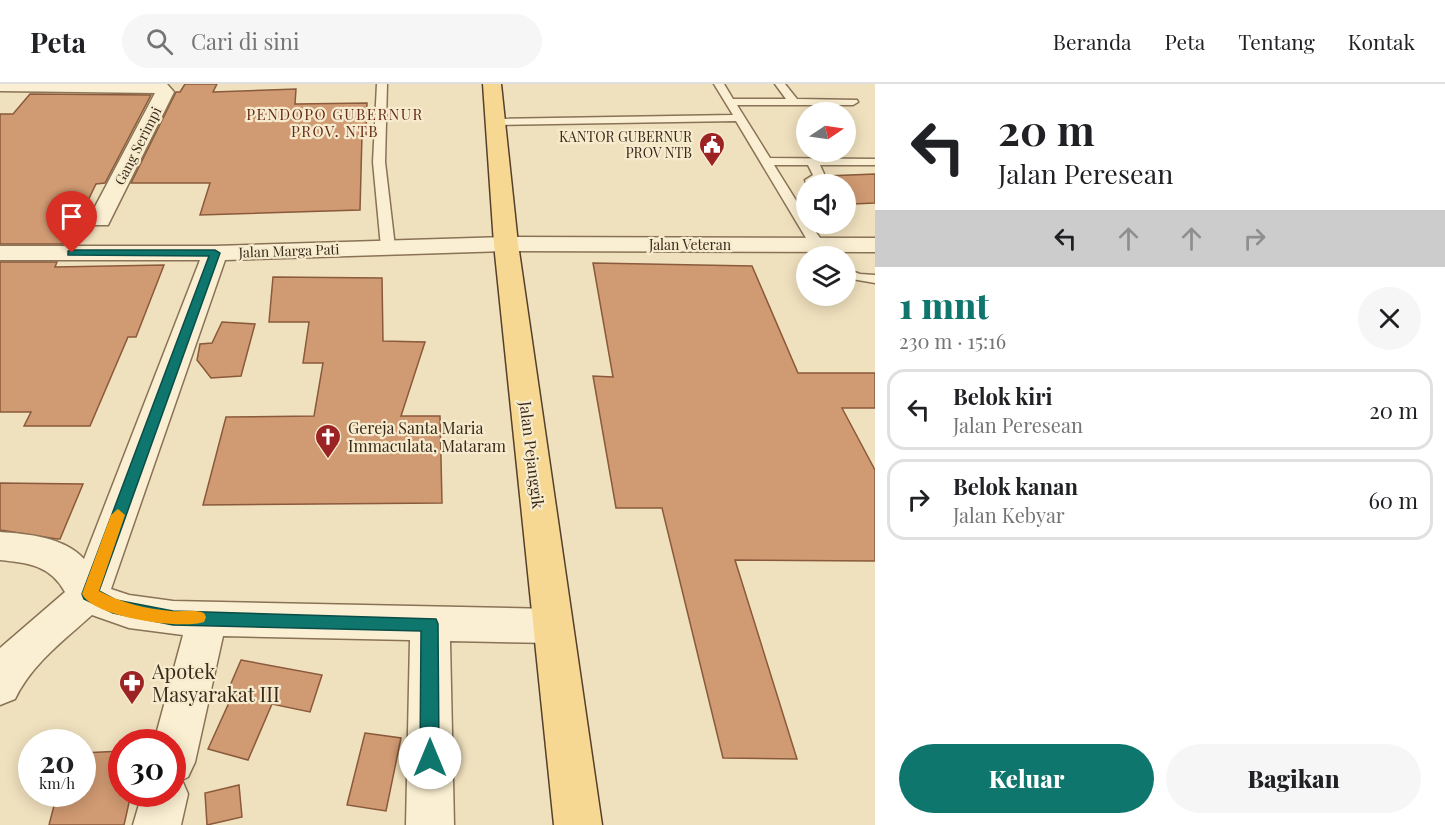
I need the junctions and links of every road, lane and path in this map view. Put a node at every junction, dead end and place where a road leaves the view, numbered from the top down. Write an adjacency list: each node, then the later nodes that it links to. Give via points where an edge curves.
1 (382, 84): 20 (lane, via 379,162)
2 (492, 84): 9 (main road, Jalan Pejanggik)
3 (719, 84): 6 (lane)
4 (780, 84): 7 (lane)
5 (0, 86): 17 (street, Gang Serimpi, via 150,87 165,92)
6 (730, 102): 7 (lane); 8 (lane)
7 (794, 102)
8 (740, 118): 9 (lane); 10 (lane)
9 (496, 122): 18 (main road, Jalan Pejanggik)
10 (766, 161): 11 (lane); 16 (lane)
11 (796, 162)
12 (813, 162): 15 (lane)
13 (856, 162): 14 (lane)
14 (875, 162)
15 (819, 174)
16 (796, 204)
17 (100, 220)
18 (506, 244): 20 (street, Jalan Marga Pati); 22 (street, Jalan Veteran); 31 (main road, Jalan Pejanggik)
19 (875, 245): 21 (street, Jalan Veteran)
20 (388, 247): 24 (street, Jalan Marga Pati)
21 (856, 247)
22 (796, 250)
23 (0, 253): 24 (street, Jalan Marga Pati)
24 (215, 253): 28 (street)
25 (856, 277): 26 (lane)
26 (875, 279)
27 (0, 546): 28 (street, via 56,558 67,565)
28 (90, 594): 29 (street, via 142,614); 32 (street, via 27,648 10,666)
29 (207, 617): 30 (street); 33 (street)
30 (430, 624): 31 (street); 36 (street)
31 (553, 626): 37 (main road, Jalan Pejanggik)
32 (0, 686)
33 (180, 729)
34 (162, 807): 35 (street)
35 (157, 825)
36 (430, 825)
37 (578, 825)

